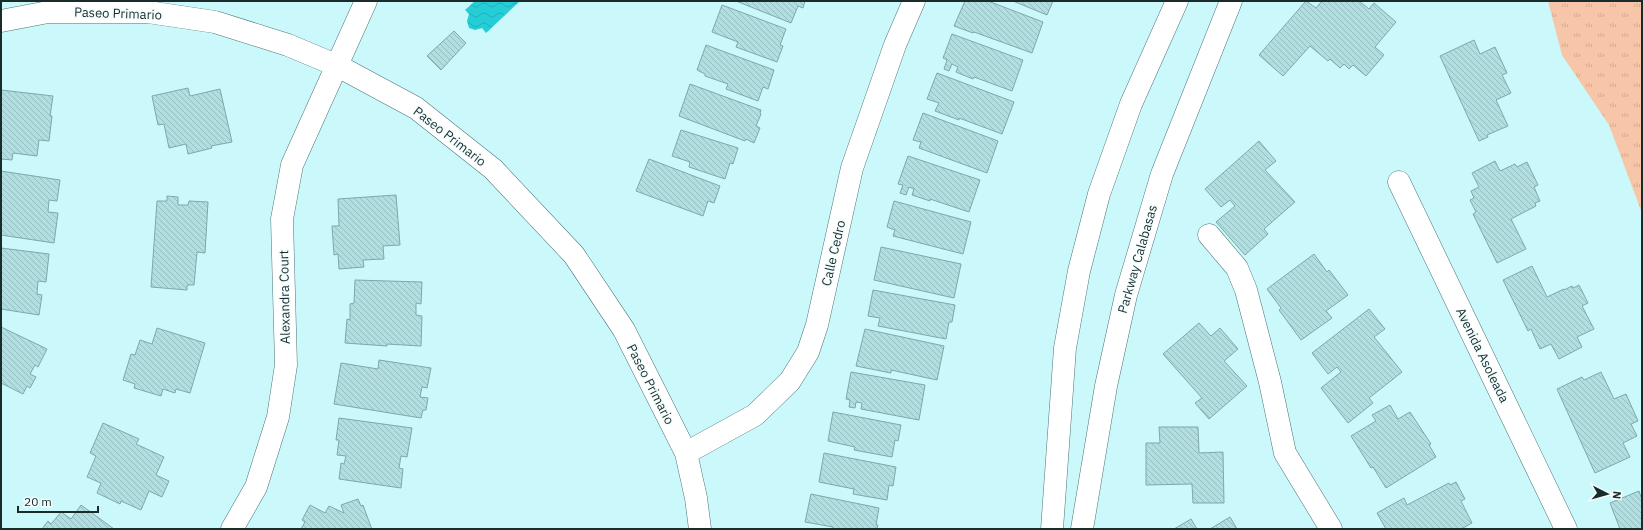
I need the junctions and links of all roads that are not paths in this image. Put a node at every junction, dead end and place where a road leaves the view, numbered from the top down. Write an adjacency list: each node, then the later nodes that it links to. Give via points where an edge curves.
1 (366, 1): 6 (street, Alexandra Court)
2 (914, 1): 9 (street, Calle Cedro, via 895,45 852,168 817,325 808,352 790,381 756,415)
3 (1177, 1): 12 (street, via 1131,104 1099,194 1079,271 1065,348)
4 (1231, 1): 13 (street, Parkway Calabasas, via 1162,174 1126,295 1106,386)
5 (1, 21): 6 (street, Paseo Primario, via 48,12 148,12 215,22 288,45)
6 (338, 66): 9 (street, Paseo Primario, via 416,108 493,169 574,255 624,330); 10 (street, Alexandra Court, via 292,165 282,219 286,365 278,418 256,487)
7 (1399, 182): 15 (street, Avenida Asoleada)
8 (1209, 235): 14 (street, via 1237,268 1246,290 1285,453)
9 (686, 453): 11 (street, Paseo Primario)
10 (232, 529)
11 (700, 529)
12 (1052, 529)
13 (1082, 529)
14 (1331, 529)
15 (1566, 529)

